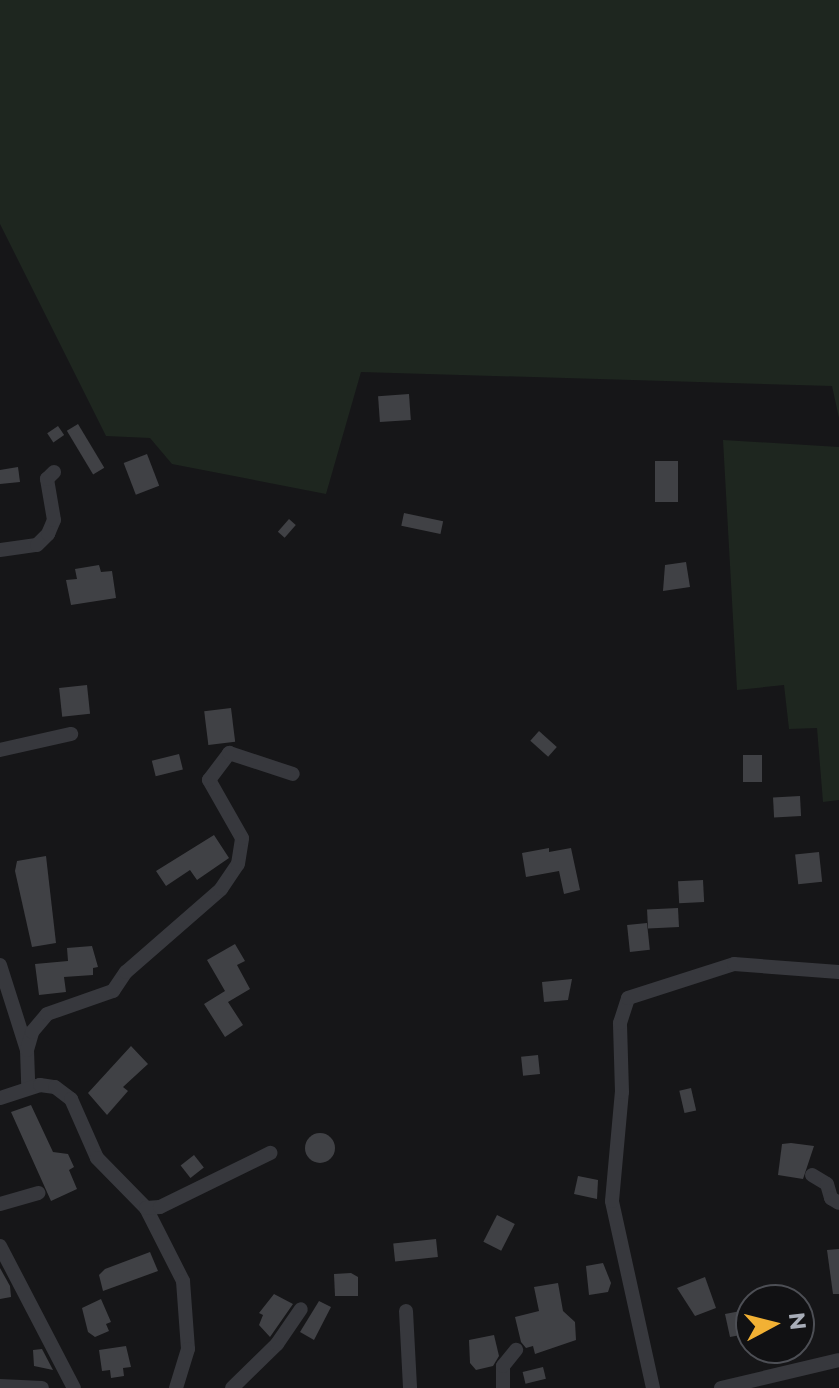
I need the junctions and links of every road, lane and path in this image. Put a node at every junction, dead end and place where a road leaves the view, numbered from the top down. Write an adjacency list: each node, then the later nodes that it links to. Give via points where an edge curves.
1 (54, 472): 2 (street, via 47,479 54,520 48,534 37,545)
2 (0, 550)
3 (71, 734): 4 (street)
4 (0, 750)
5 (293, 774): 8 (street, via 229,753 209,780 242,838 238,864 221,889 126,972 113,991 47,1014 32,1032)
6 (0, 965): 8 (street)
7 (839, 972): 29 (street, via 734,964 628,998 620,1023 622,1092 612,1201)
8 (27, 1050): 9 (street)
9 (28, 1088): 10 (street); 16 (street, via 55,1087 71,1099 97,1158)
10 (0, 1098)
11 (270, 1153): 16 (street, via 160,1207)
12 (812, 1175): 14 (street, via 827,1184 831,1198)
13 (38, 1193): 15 (street)
14 (839, 1203)
15 (0, 1204)
16 (146, 1208): 25 (street, via 183,1281 188,1349)
17 (0, 1246): 24 (street)
18 (301, 1309): 26 (street, via 277,1344)
19 (406, 1311): 27 (street)
20 (516, 1350): 28 (street, via 503,1366)
21 (839, 1360): 30 (street)
22 (0, 1386): 23 (street)
23 (42, 1388)
24 (74, 1388)
25 (176, 1388)
26 (232, 1388)
27 (410, 1388)
28 (503, 1388)
29 (653, 1388)
30 (721, 1388)

